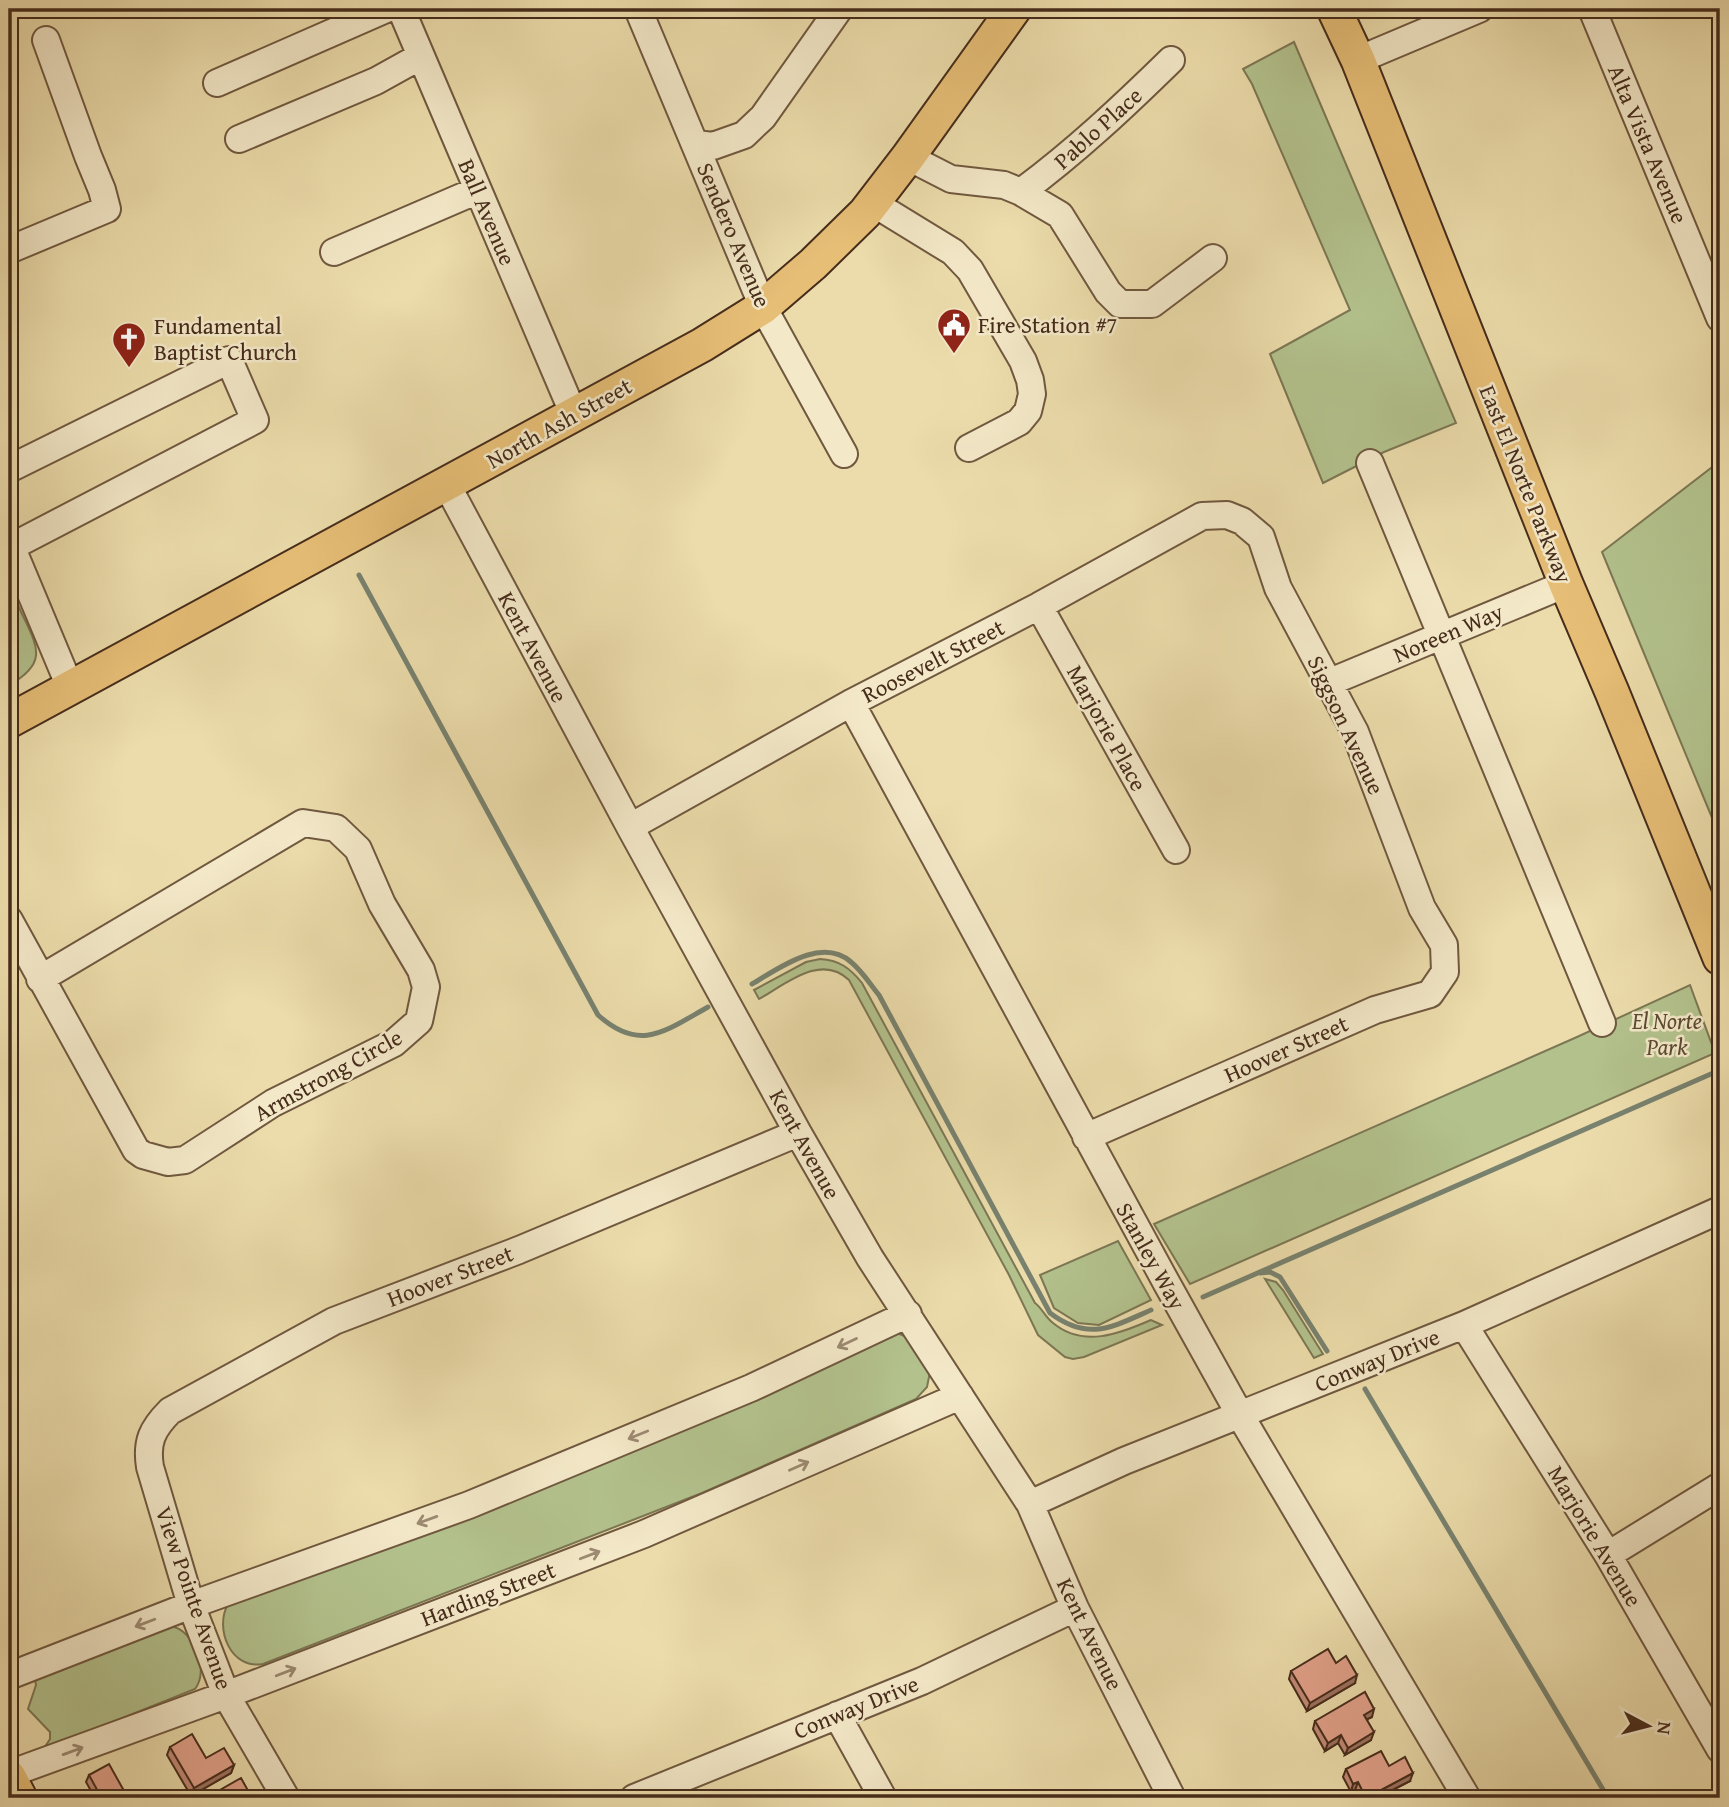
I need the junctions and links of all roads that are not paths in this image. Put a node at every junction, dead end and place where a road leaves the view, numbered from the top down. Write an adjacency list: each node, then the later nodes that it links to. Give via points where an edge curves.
1 (386, 9): 13 (street)
2 (401, 9): 10 (street, Ball Avenue)
3 (638, 9): 15 (street, Sendero Avenue)
4 (839, 9): 15 (street, via 763,117 744,135 713,146)
5 (1014, 9): 16 (main road, North Ash Street)
6 (1334, 9): 12 (main road, East El Norte Parkway)
7 (1479, 9): 12 (street)
8 (1592, 9): 24 (street, Alta Vista Avenue)
9 (47, 40): 20 (street, via 107,209)
10 (421, 56): 14 (street, via 376,81); 17 (street, Ball Avenue)
11 (1171, 60): 18 (street, Pablo Place, via 1109,121)
12 (1358, 60): 33 (main road, East El Norte Parkway)
13 (217, 83)
14 (239, 139)
15 (696, 144): 23 (street, Sendero Avenue)
16 (908, 157): 18 (street, via 951,179); 19 (main road, North Ash Street)
17 (478, 190): 21 (street); 25 (street, Ball Avenue)
18 (1020, 192): 22 (street, via 1060,215 1119,304 1152,304)
19 (873, 203): 23 (main road, North Ash Street); 26 (street, via 953,252 970,270 1030,380 1028,411 1019,422)
20 (9, 250)
21 (334, 251)
22 (1213, 258)
23 (763, 307): 25 (main road, North Ash Street); 27 (street, Sendero Avenue)
24 (1720, 317)
25 (574, 415): 30 (main road, North Ash Street)
26 (969, 448)
27 (844, 454)
28 (1370, 463): 36 (street)
29 (9, 469): 32 (street, via 229,360 255,420)
30 (447, 485): 38 (main road, North Ash Street); 41 (street, Kent Avenue)
31 (1242, 521): 35 (street, Roosevelt Street, via 1227,515 1202,516); 37 (street, Siggson Avenue, via 1261,537 1278,588)
32 (10, 544): 34 (street)
33 (1566, 584): 36 (street, Noreen Way); 45 (main road, East El Norte Parkway)
34 (18, 589): 38 (street)
35 (1039, 606): 39 (street, Roosevelt Street); 42 (street, Marjorie Place)
36 (1441, 636): 37 (street, Noreen Way); 47 (street)
37 (1330, 682): 44 (street, Siggson Avenue, via 1355,732 1422,908)
38 (70, 687): 40 (main road, North Ash Street)
39 (851, 703): 41 (street, Roosevelt Street); 49 (street, Stanley Way)
40 (9, 721)
41 (630, 827): 48 (street, Kent Avenue)
42 (1176, 850)
43 (9, 920): 46 (street, Armstrong Circle)
44 (1439, 937): 49 (street, Hoover Street, via 1444,945 1445,972 1430,995 1375,1010)
45 (1720, 958)
46 (40, 979): 46 (street, Armstrong Circle, via 303,823 337,828 358,849 426,987 419,1021 394,1042 273,1103 186,1160 168,1162 136,1150)
47 (1602, 1023)
48 (799, 1133): 51 (street, Kent Avenue, via 870,1258); 55 (street, Hoover Street, via 519,1250 334,1321 170,1411 155,1425 147,1451)
49 (1086, 1137): 54 (street, Stanley Way)
50 (1720, 1210): 52 (street, Conway Drive)
51 (908, 1314): 53 (street, Kent Avenue); 59 (street, one-way to 59, via 751,1388 469,1505)
52 (1464, 1325): 54 (street, Conway Drive); 58 (street, Marjorie Avenue)
53 (960, 1396): 57 (street, Kent Avenue); 62 (street, Harding Street, one-way to 53, via 644,1534)
54 (1240, 1415): 57 (street, Conway Drive); 71 (street, Stanley Way)
55 (150, 1467): 59 (street, View Pointe Avenue)
56 (1720, 1486): 58 (street)
57 (1030, 1504): 60 (street, Kent Avenue)
58 (1608, 1555): 64 (street, Marjorie Avenue)
59 (191, 1605): 61 (street, one-way to 61); 62 (street, View Pointe Avenue)
60 (1075, 1608): 63 (street, Conway Drive, via 922,1681); 70 (street, Kent Avenue)
61 (9, 1676)
62 (226, 1695): 65 (street, Harding Street, one-way to 62); 67 (street, View Pointe Avenue)
63 (837, 1715): 68 (street, Conway Drive); 69 (street)
64 (1720, 1749)
65 (9, 1775): 66 (main road)
66 (20, 1798)
67 (286, 1798)
68 (634, 1798)
69 (883, 1798)
70 (1172, 1798)
71 (1467, 1798)

